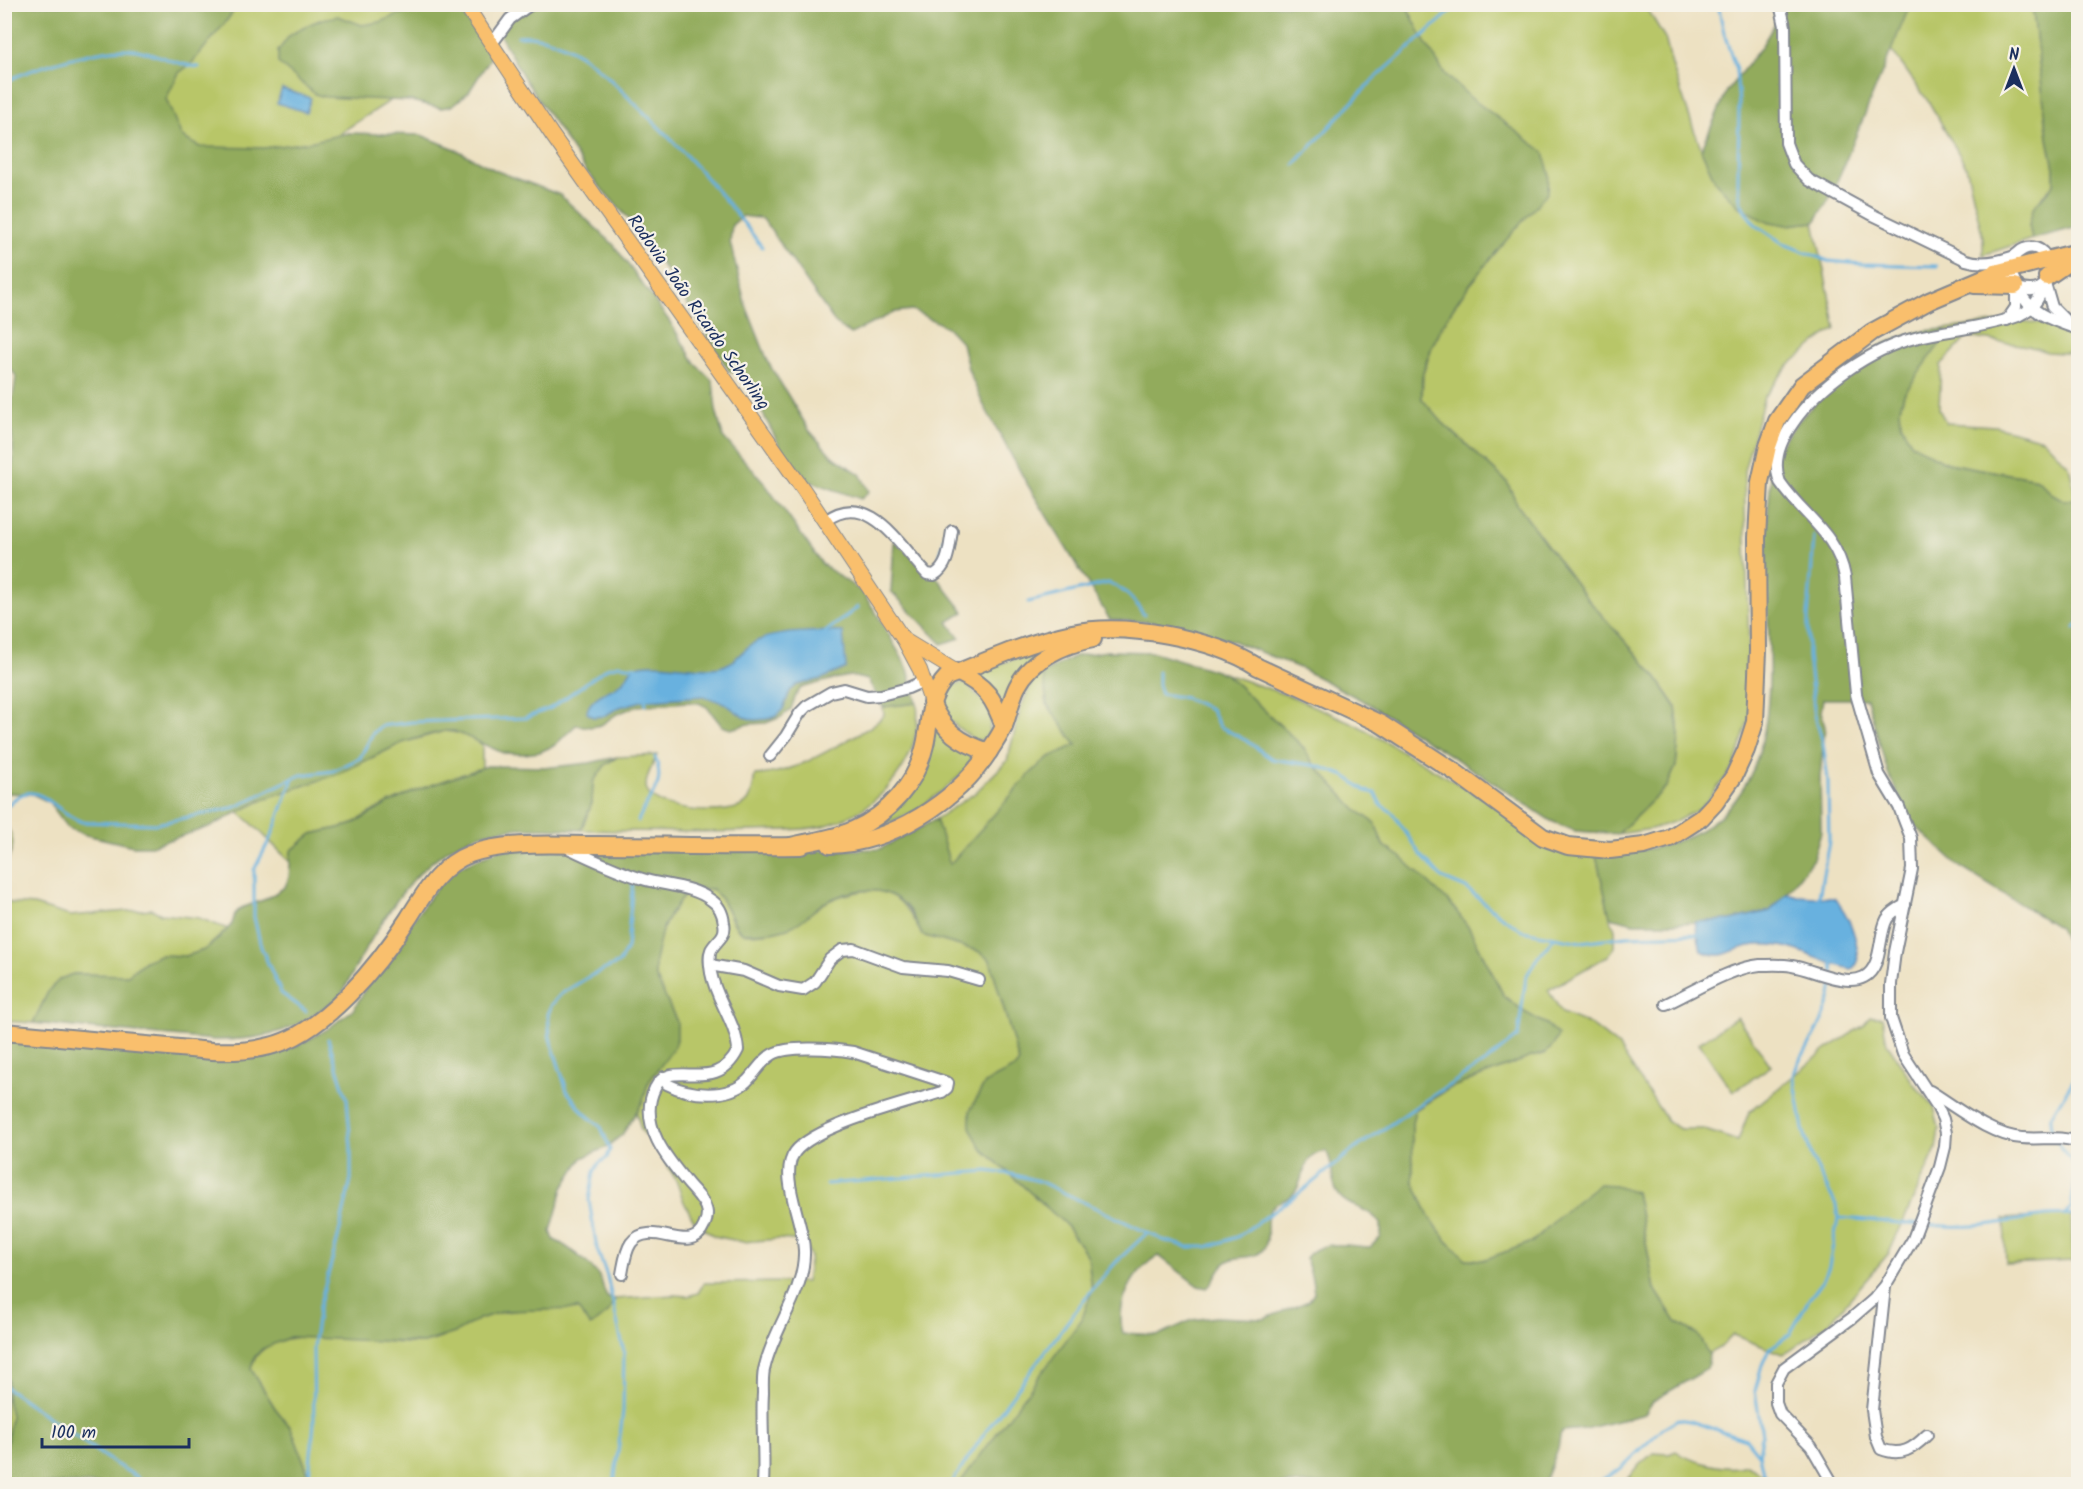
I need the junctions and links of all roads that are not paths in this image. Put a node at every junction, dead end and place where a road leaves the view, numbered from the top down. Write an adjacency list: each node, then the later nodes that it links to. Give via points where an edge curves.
1 (465, 4): 4 (main road, Rodovia João Ricardo Schorling)
2 (531, 4): 4 (street, via 510,19)
3 (1780, 4): 7 (street, via 1785,26 1786,143 1801,172 1873,216 1966,260 1977,264)
4 (491, 45): 14 (main road, Rodovia João Ricardo Schorling)
5 (2079, 253): 6 (highway); 8 (highway)
6 (2044, 254): 7 (highway); 8 (street)
7 (2014, 261): 9 (highway); 10 (street)
8 (2046, 282): 10 (street, via 2031,291); 11 (street); 13 (street, via 2052,307)
9 (1964, 286): 10 (highway); 17 (highway, via 1872,332 1802,385 1777,421 1760,482 1755,722 1734,776 1715,803 1701,818 1670,838 1610,850 1568,846 1543,837 1381,724)
10 (2016, 287): 11 (street); 12 (street, via 2016,307)
11 (2032, 308): 12 (street); 13 (street)
12 (2007, 320): 26 (street, via 1913,338 1878,352 1833,380 1804,407 1778,453 1780,483 1823,530 1842,560 1856,694 1879,774 1899,807 1911,838 1912,869)
13 (2076, 328)
14 (825, 521): 15 (street, via 844,510 867,515 882,523 927,574 934,575 946,562); 16 (main road, Rodovia João Ricardo Schorling)
15 (952, 531)
16 (904, 640): 18 (main road, Rodovia João Ricardo Schorling); 19 (main road, Rodovia João Ricardo Schorling)
17 (1258, 667): 18 (highway, via 1217,647 1184,638 1098,630 1035,642); 21 (highway, via 1162,642 1103,638 1083,641 1057,650 1035,665 1018,685)
18 (957, 672): 20 (highway, via 937,687); 21 (highway, via 987,691)
19 (924, 681): 20 (main road, Rodovia João Ricardo Schorling); 23 (street, via 881,696 844,689 831,692 800,713)
20 (931, 702): 22 (highway, via 936,714 962,742); 25 (highway, via 925,747 915,773 898,798 853,831)
21 (1004, 727): 22 (highway)
22 (989, 752): 25 (highway, via 974,773 947,798 877,838 841,845)
23 (770, 756)
24 (560, 844): 25 (highway); 27 (street, via 602,864 701,893 714,901 722,913 725,930 712,949); 30 (highway, via 500,847 469,854 453,863 424,892 381,956 336,1008 299,1035 272,1046 237,1052 212,1051)
25 (790, 846)
26 (1905, 905): 29 (street, via 1889,916 1876,960 1862,978 1838,978 1790,965 1759,965 1741,969); 32 (street, via 1895,952 1890,1018 1903,1054)
27 (710, 965): 28 (street, via 744,971 790,989 803,990 815,982 836,953 854,949 903,967 948,971); 31 (street, via 721,1002 736,1032 738,1050 727,1066 716,1073)
28 (979, 980)
29 (1666, 1004)
30 (4, 1032)
31 (664, 1077): 34 (street, via 654,1090 649,1118 674,1167 704,1203 706,1220 695,1239 642,1235 632,1242); 37 (street, via 673,1087 722,1093 747,1081 774,1053 836,1049 948,1083 942,1092 824,1132 795,1152 790,1162 788,1175 805,1252 801,1276 772,1341 764,1370)
32 (1925, 1088): 33 (street, via 2004,1135 2060,1137); 35 (street, via 1943,1119 1945,1147 1913,1239)
33 (2079, 1142)
34 (622, 1274)
35 (1885, 1286): 36 (street, via 1872,1410 1876,1437 1881,1449 1892,1453 1916,1445); 38 (street, via 1852,1318 1784,1368 1776,1383 1780,1414 1811,1446)
36 (1927, 1435)
37 (763, 1485)
38 (1833, 1485)

